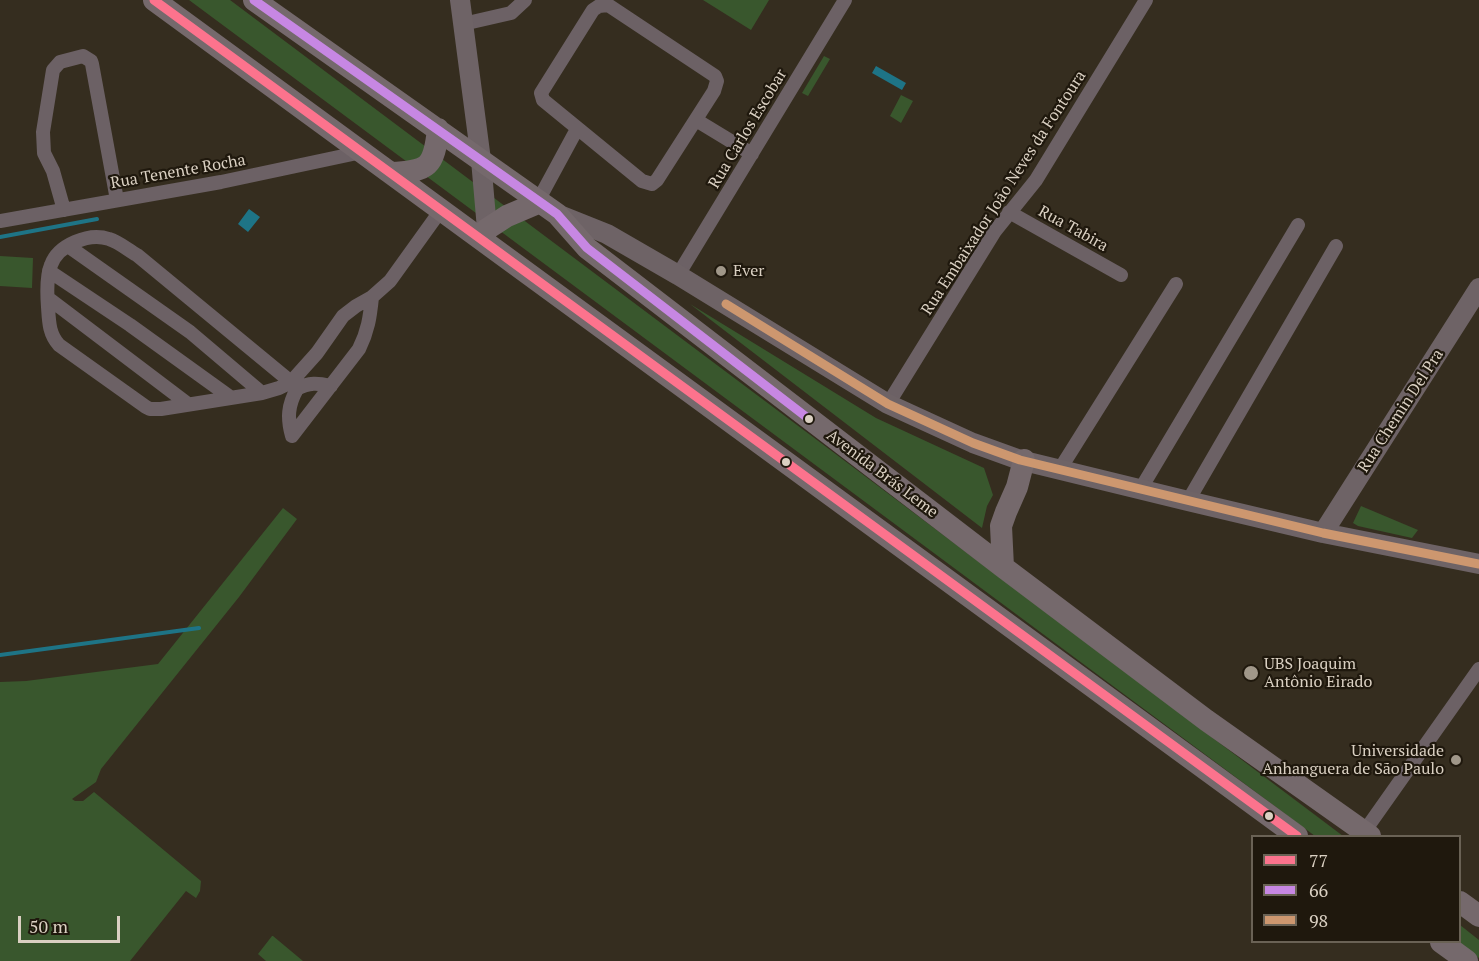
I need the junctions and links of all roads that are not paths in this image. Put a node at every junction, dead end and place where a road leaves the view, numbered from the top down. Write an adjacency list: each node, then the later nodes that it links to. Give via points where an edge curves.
1 (154, 0): 11 (main road)
2 (254, 0): 9 (main road, Avenida Brás Leme)
3 (460, 0): 7 (street)
4 (525, 0): 7 (street, via 511,13)
5 (845, 0): 12 (street, Rua Carlos Escobar)
6 (1146, 0): 19 (street, Rua Embaixador João Neves da Fontoura, via 1036,180)
7 (463, 24): 13 (street)
8 (696, 120): 10 (street, via 652,184 642,181); 10 (street, via 717,86 715,76 603,5 593,10 542,93 545,103); 12 (street)
9 (438, 129): 13 (main road, Avenida Brás Leme); 14 (main road, via 436,151 426,166)
10 (577, 129): 16 (street)
11 (362, 152): 14 (main road); 15 (street, Rua Tenente Rocha)
12 (752, 154): 26 (street, Rua Carlos Escobar)
13 (481, 160): 16 (main road, Avenida Brás Leme); 22 (street)
14 (391, 173): 18 (main road)
15 (117, 200): 17 (street, Rua Tenente Rocha); 17 (street, via 92,64 83,56 60,62 53,70 44,132 44,153)
16 (545, 205): 22 (main road, via 507,216); 26 (street, via 607,234); 44 (main road, Avenida Brás Leme, via 594,254)
17 (64, 210): 20 (street, Rua Tenente Rocha)
18 (441, 210): 22 (main road); 30 (street, via 390,281)
19 (1009, 212): 27 (street, Rua Tabira); 37 (street, Rua Embaixador João Neves da Fontoura)
20 (0, 221)
21 (1298, 225): 40 (street)
22 (485, 234): 46 (main road)
23 (68, 246): 25 (street, via 57,254); 32 (street, via 97,236 137,255); 34 (street, via 189,332)
24 (1336, 246): 41 (street)
25 (49, 271): 31 (street); 35 (street)
26 (678, 275): 37 (street)
27 (1121, 275)
28 (1176, 284): 39 (street)
29 (1479, 288): 42 (street, Rua Chemin Del Pra)
30 (372, 297): 32 (street, via 343,316); 33 (street, via 367,332)
31 (48, 298): 36 (street); 36 (street, via 50,330 59,345 150,409)
32 (294, 386): 33 (street); 33 (street, via 288,413 292,436); 34 (street)
33 (331, 386)
34 (262, 393): 35 (street)
35 (230, 397): 36 (street)
36 (188, 404)
37 (888, 404): 38 (street, via 973,443)
38 (1024, 460): 39 (street); 44 (main road, via 1001,526)
39 (1060, 469): 40 (street)
40 (1140, 489): 41 (street)
41 (1188, 501): 42 (street)
42 (1323, 533): 43 (street)
43 (1479, 564)
44 (1003, 567): 47 (main road, Avenida Brás Leme)
45 (1479, 669): 47 (street)
46 (1301, 835)
47 (1365, 835)
48 (1461, 903): 49 (main road)
49 (1479, 916)
50 (1442, 943): 51 (main road)
51 (1467, 961)

